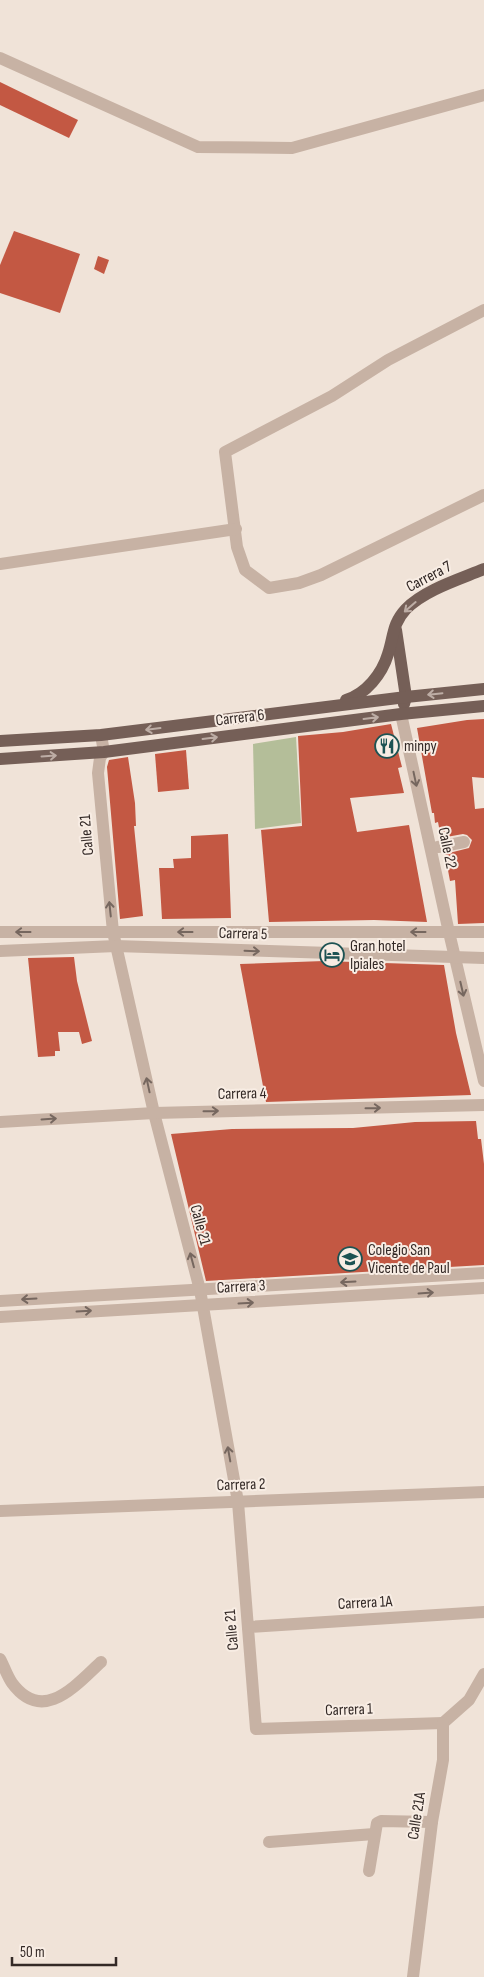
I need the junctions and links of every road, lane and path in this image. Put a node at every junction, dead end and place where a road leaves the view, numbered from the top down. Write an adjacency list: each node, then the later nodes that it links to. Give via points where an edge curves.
1 (0, 58): 2 (street, via 198,148 292,148)
2 (484, 95)
3 (484, 310): 5 (street, via 225,452)
4 (484, 495): 5 (street, via 321,575 269,588 245,570 237,548)
5 (236, 529): 6 (street)
6 (0, 564)
7 (484, 569): 8 (main road, Carrera 7, one-way to 8, via 426,594)
8 (395, 622): 10 (main road, Calle 22); 11 (main road, via 388,655 368,687 357,697)
9 (484, 689): 10 (main road, Carrera 6, one-way to 10)
10 (406, 697): 11 (main road, Carrera 6); 13 (main road, Calle 22)
11 (327, 706): 14 (main road, Carrera 6, one-way to 14)
12 (484, 706): 13 (main road, Carrera 6)
13 (401, 714): 16 (main road, Carrera 6, one-way to 13); 22 (street, Calle 22, one-way to 22)
14 (101, 735): 15 (main road, Carrera 6); 16 (street, Calle 21)
15 (0, 741)
16 (104, 752): 17 (main road, Carrera 6, one-way to 16); 21 (street, Calle 21, one-way to 16, via 98,774 98,764)
17 (0, 759)
18 (464, 842): 19 (street)
19 (438, 847)
20 (0, 932): 21 (street, Carrera 5, one-way to 20)
21 (113, 932): 22 (street, Carrera 5, one-way to 21); 24 (street, Calle 21)
22 (449, 932): 23 (street, Carrera 5); 26 (street, Calle 22)
23 (484, 932)
24 (116, 946): 25 (street, Carrera 5); 26 (street, Carrera 5, one-way to 26); 30 (street, Calle 21, one-way to 24)
25 (0, 951)
26 (455, 958): 27 (street, Carrera 5); 28 (street, Calle 22, one-way to 28)
27 (484, 958)
28 (484, 1081)
29 (484, 1105): 30 (street, Carrera 4, one-way to 29)
30 (154, 1112): 31 (street, Carrera 4, one-way to 30); 36 (street, Calle 21, one-way to 30)
31 (0, 1122)
32 (484, 1273): 33 (street, Carrera 3)
33 (396, 1279): 34 (street, Carrera 3, one-way to 34); 37 (street)
34 (287, 1285): 36 (street, Carrera 3); 39 (street)
35 (484, 1288): 37 (street, Carrera 3, one-way to 35)
36 (200, 1290): 38 (street, Carrera 3); 41 (street, Calle 21)
37 (399, 1294): 39 (street, Carrera 3)
38 (62, 1298): 40 (street, Carrera 3, one-way to 40); 42 (street)
39 (290, 1300): 41 (street, Carrera 3, one-way to 39)
40 (0, 1301)
41 (203, 1305): 42 (street, Carrera 3, one-way to 41); 45 (street, Calle 21, one-way to 41)
42 (65, 1312): 43 (street, Carrera 3)
43 (0, 1317)
44 (484, 1492): 45 (street, Carrera 2)
45 (238, 1502): 46 (street, Carrera 2); 48 (street, Calle 21)
46 (0, 1511)
47 (484, 1612): 48 (street, Carrera 1A)
48 (248, 1627): 53 (street, Calle 21)
49 (0, 1659): 50 (street, via 12,1683 30,1700 50,1701 66,1694)
50 (101, 1662)
51 (484, 1674): 52 (street, via 469,1700)
52 (443, 1723): 53 (street, Carrera 1); 54 (street, Calle 21A, via 443,1760)
53 (256, 1729)
54 (432, 1822): 55 (street, via 381,1821); 58 (street, Calle 21A)
55 (374, 1834): 56 (street); 57 (street)
56 (269, 1842)
57 (369, 1871)
58 (413, 1977)

